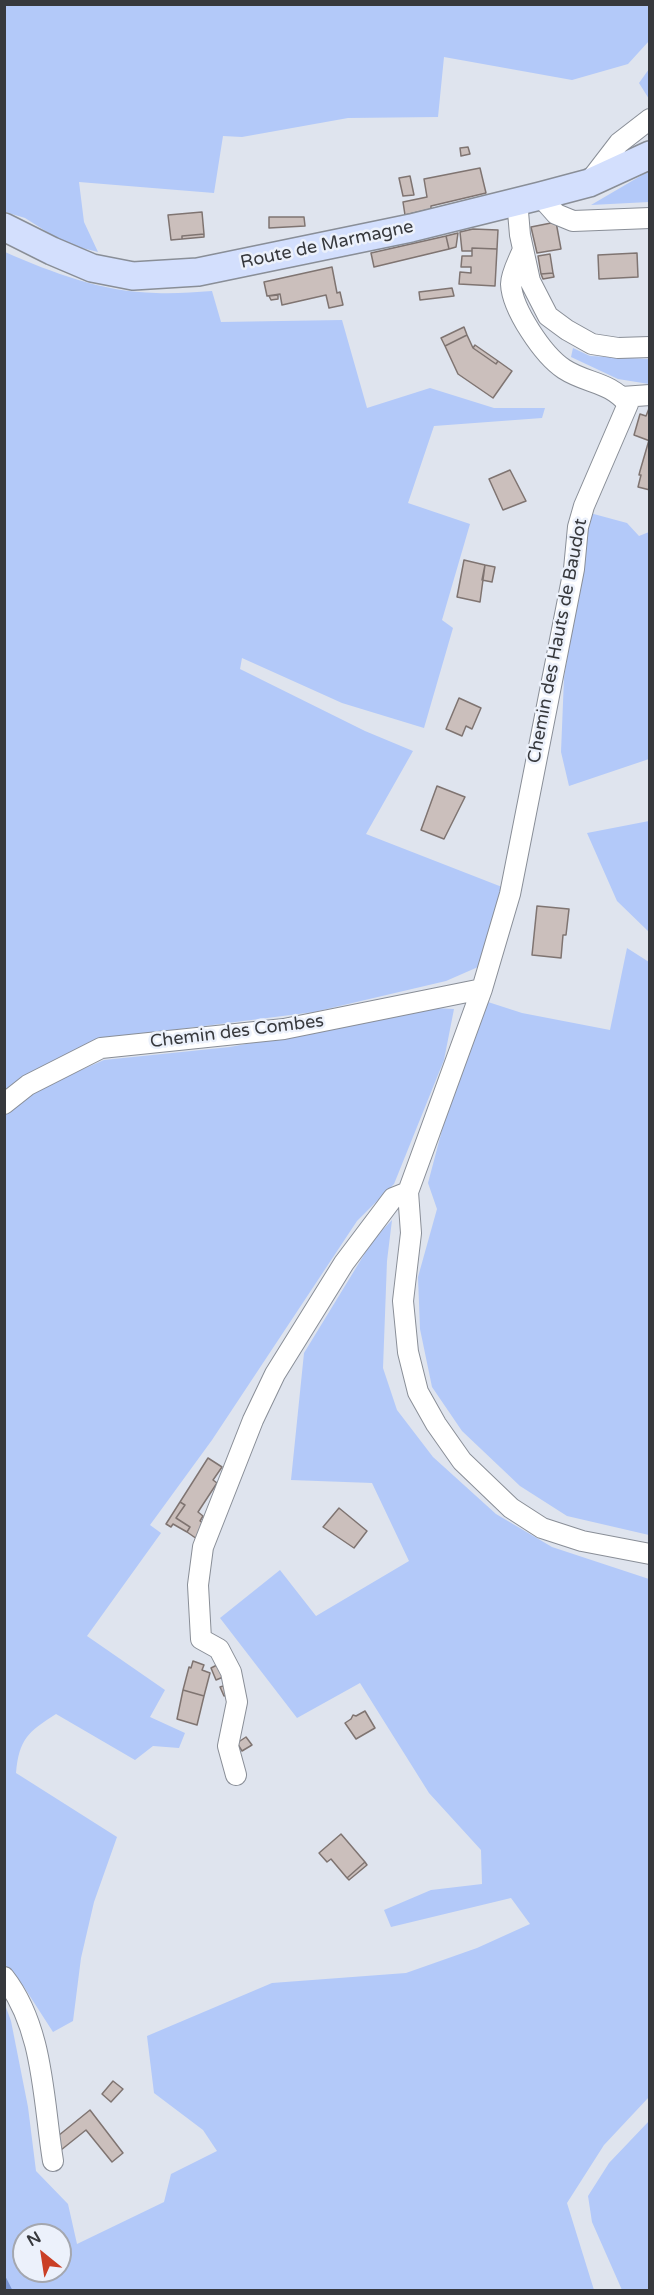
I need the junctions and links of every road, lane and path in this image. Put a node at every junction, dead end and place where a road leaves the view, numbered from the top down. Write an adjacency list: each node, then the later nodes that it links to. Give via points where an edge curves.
1 (650, 119): 3 (street, via 619,143)
2 (650, 154): 3 (street, Route de Marmagne)
3 (589, 183): 4 (street, Route de Marmagne)
4 (529, 198): 5 (street, via 573,221); 6 (street, Route de Marmagne, via 411,228 198,272 133,276 92,268); 7 (street)
5 (650, 218)
6 (4, 227)
7 (523, 249): 8 (street, via 530,280 548,316 592,344); 10 (street, via 511,283 519,313 542,348 564,369)
8 (650, 347)
9 (650, 395): 10 (street)
10 (622, 397): 11 (street, Chemin des Hauts de Baudot, via 628,404 578,527 570,590 510,894)
11 (482, 989): 12 (street, Chemin des Combes, via 284,1029 101,1048 28,1085); 13 (street)
12 (4, 1104)
13 (408, 1192): 14 (street, via 411,1233 403,1301 408,1352 418,1392 436,1424 462,1461 511,1508 542,1528 582,1541); 15 (street, via 393,1198 375,1220 275,1374 203,1547 198,1585 201,1639 219,1649 231,1671 237,1701 228,1746)
14 (650, 1554)
15 (236, 1775)
16 (4, 1977): 17 (street, via 17,1994 32,2031)
17 (53, 2161)

